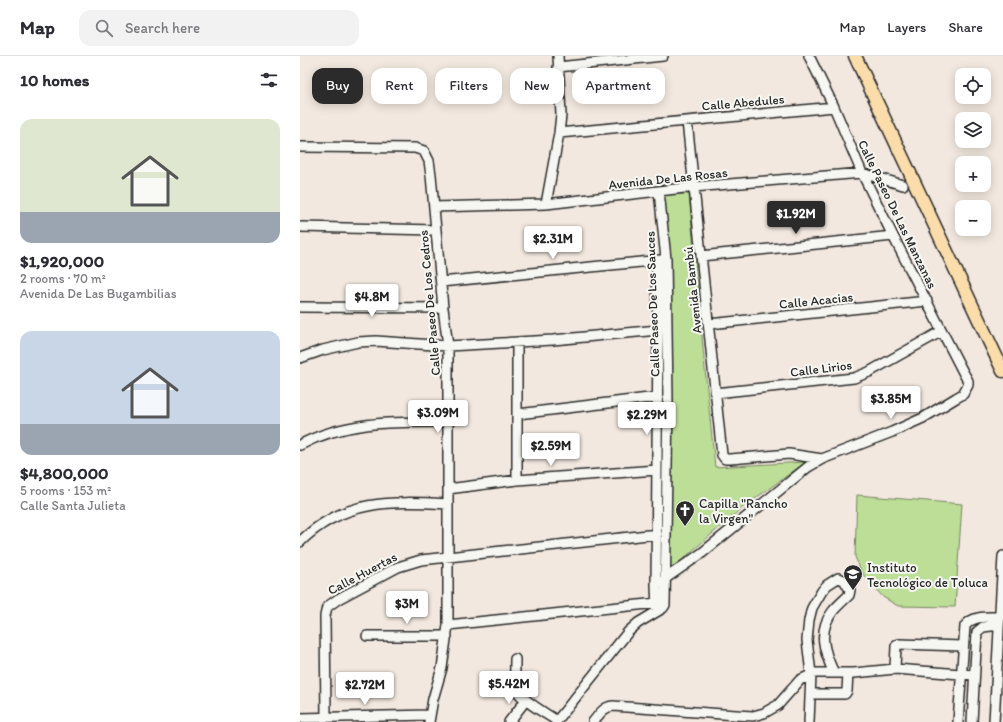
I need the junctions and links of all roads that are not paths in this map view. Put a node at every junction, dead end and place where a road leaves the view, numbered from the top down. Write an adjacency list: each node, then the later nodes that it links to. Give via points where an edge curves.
1 (558, 56): 6 (street)
2 (663, 56): 6 (street)
3 (809, 56): 7 (street, Calle Paseo De Las Manzanas)
4 (855, 56): 12 (main road)
5 (864, 56): 12 (main road)
6 (558, 67): 9 (street, via 561,101)
7 (834, 107): 8 (street, Calle Abedules); 11 (street, Calle Paseo De Las Manzanas)
8 (687, 121): 9 (street, Calle Abedules); 13 (street, Avenida Bambú)
9 (559, 133): 15 (street)
10 (300, 147): 16 (street, Calle Paseo De Los Cedros, via 415,148 424,151 429,161)
11 (862, 173): 12 (street, Avenida De Las Rosas); 13 (street, Avenida De Las Rosas); 19 (street, Calle Paseo De Las Manzanas)
12 (912, 180): 32 (main road); 34 (main road)
13 (693, 187): 14 (street, Avenida De Las Rosas); 20 (street, Avenida Bambú)
14 (659, 191): 15 (street, Avenida De Las Rosas); 22 (street, Calle Paseo De Los Sauces)
15 (546, 204): 16 (street, Avenida De Las Rosas)
16 (434, 207): 18 (street, Calle Paseo De Los Cedros)
17 (300, 227): 18 (street)
18 (436, 230): 23 (street, Calle Paseo De Los Cedros)
19 (893, 236): 20 (street); 24 (street, Calle Paseo De Las Manzanas)
20 (701, 256): 27 (street, Avenida Bambú)
21 (657, 260): 22 (street); 23 (street); 28 (street, Calle Paseo De Los Sauces)
22 (666, 260): 50 (street, Calle Paseo De Los Sauces)
23 (441, 282): 26 (street, Calle Paseo De Los Cedros)
24 (927, 301): 27 (street, Calle Acacias); 29 (street, Calle Paseo De Las Manzanas)
25 (300, 307): 26 (street)
26 (444, 308): 31 (street, Calle Paseo De Los Cedros)
27 (709, 324): 35 (street, Avenida Bambú)
28 (658, 330): 30 (street); 36 (street, Calle Paseo De Los Sauces)
29 (942, 331): 35 (street, Calle Lirios, via 870,372 854,378); 40 (street, Calle Paseo De Las Manzanas, via 968,381 963,394 923,418)
30 (517, 342): 31 (street); 37 (street)
31 (448, 346): 33 (street, via 358,342); 38 (street, Calle Paseo De Los Cedros)
32 (1003, 352)
33 (300, 358)
34 (1003, 371)
35 (715, 393): 40 (street, Avenida Bambú, via 722,457 730,459 789,454)
36 (657, 397): 37 (street); 41 (street, Calle Paseo De Los Sauces)
37 (518, 414): 42 (street)
38 (448, 422): 39 (street, via 356,426 332,432); 43 (street, Calle Paseo De Los Cedros)
39 (300, 445)
40 (822, 459): 50 (street)
41 (657, 470): 42 (street); 45 (street, Calle Paseo De Los Sauces)
42 (518, 480): 43 (street)
43 (448, 489): 44 (street, Calle Paseo De Los Cedros)
44 (448, 504): 46 (street, via 395,502 358,508 319,526); 48 (street, Calle Paseo De Los Cedros)
45 (657, 534): 48 (street); 51 (street, Calle Paseo De Los Sauces)
46 (300, 542)
47 (1003, 556): 49 (street)
48 (448, 557): 54 (street, Calle Paseo De Los Cedros); 69 (street, Calle Huertas, via 421,560 398,567 327,607 324,625)
49 (1003, 571): 53 (street)
50 (667, 578): 51 (street); 52 (street, Calle Paseo De Los Sauces, via 666,598)
51 (656, 585): 52 (street, Calle Paseo De Los Sauces)
52 (660, 607): 54 (street); 72 (street, via 628,632)
53 (999, 621): 57 (street); 58 (street, via 978,618 967,623); 66 (street, via 977,632)
54 (448, 625): 56 (street, Calle Paseo De Los Cedros)
55 (367, 636): 56 (street)
56 (447, 636): 70 (street, Calle Paseo De Los Cedros)
57 (1001, 643): 60 (street)
58 (963, 646): 61 (street, via 899,644 896,646); 65 (street)
59 (515, 659): 68 (street, via 517,690)
60 (1000, 664): 78 (street)
61 (895, 669): 64 (street); 65 (street)
62 (834, 673): 63 (street); 63 (street, via 825,650 825,627 829,617 849,595 850,590 844,580 838,578 822,591 810,614 807,640); 64 (street)
63 (811, 674): 67 (street); 74 (street, via 796,683 773,708 760,715 613,706 606,707)
64 (848, 674): 67 (street, via 845,694)
65 (961, 674): 66 (street); 76 (street)
66 (974, 675): 77 (street)
67 (810, 694): 75 (street)
68 (526, 700): 72 (street); 73 (street)
69 (326, 717): 70 (street); 71 (street)
70 (429, 719)
71 (301, 720)
72 (556, 721)
73 (509, 722)
74 (593, 722)
75 (809, 722)
76 (958, 722)
77 (972, 722)
78 (994, 722)

